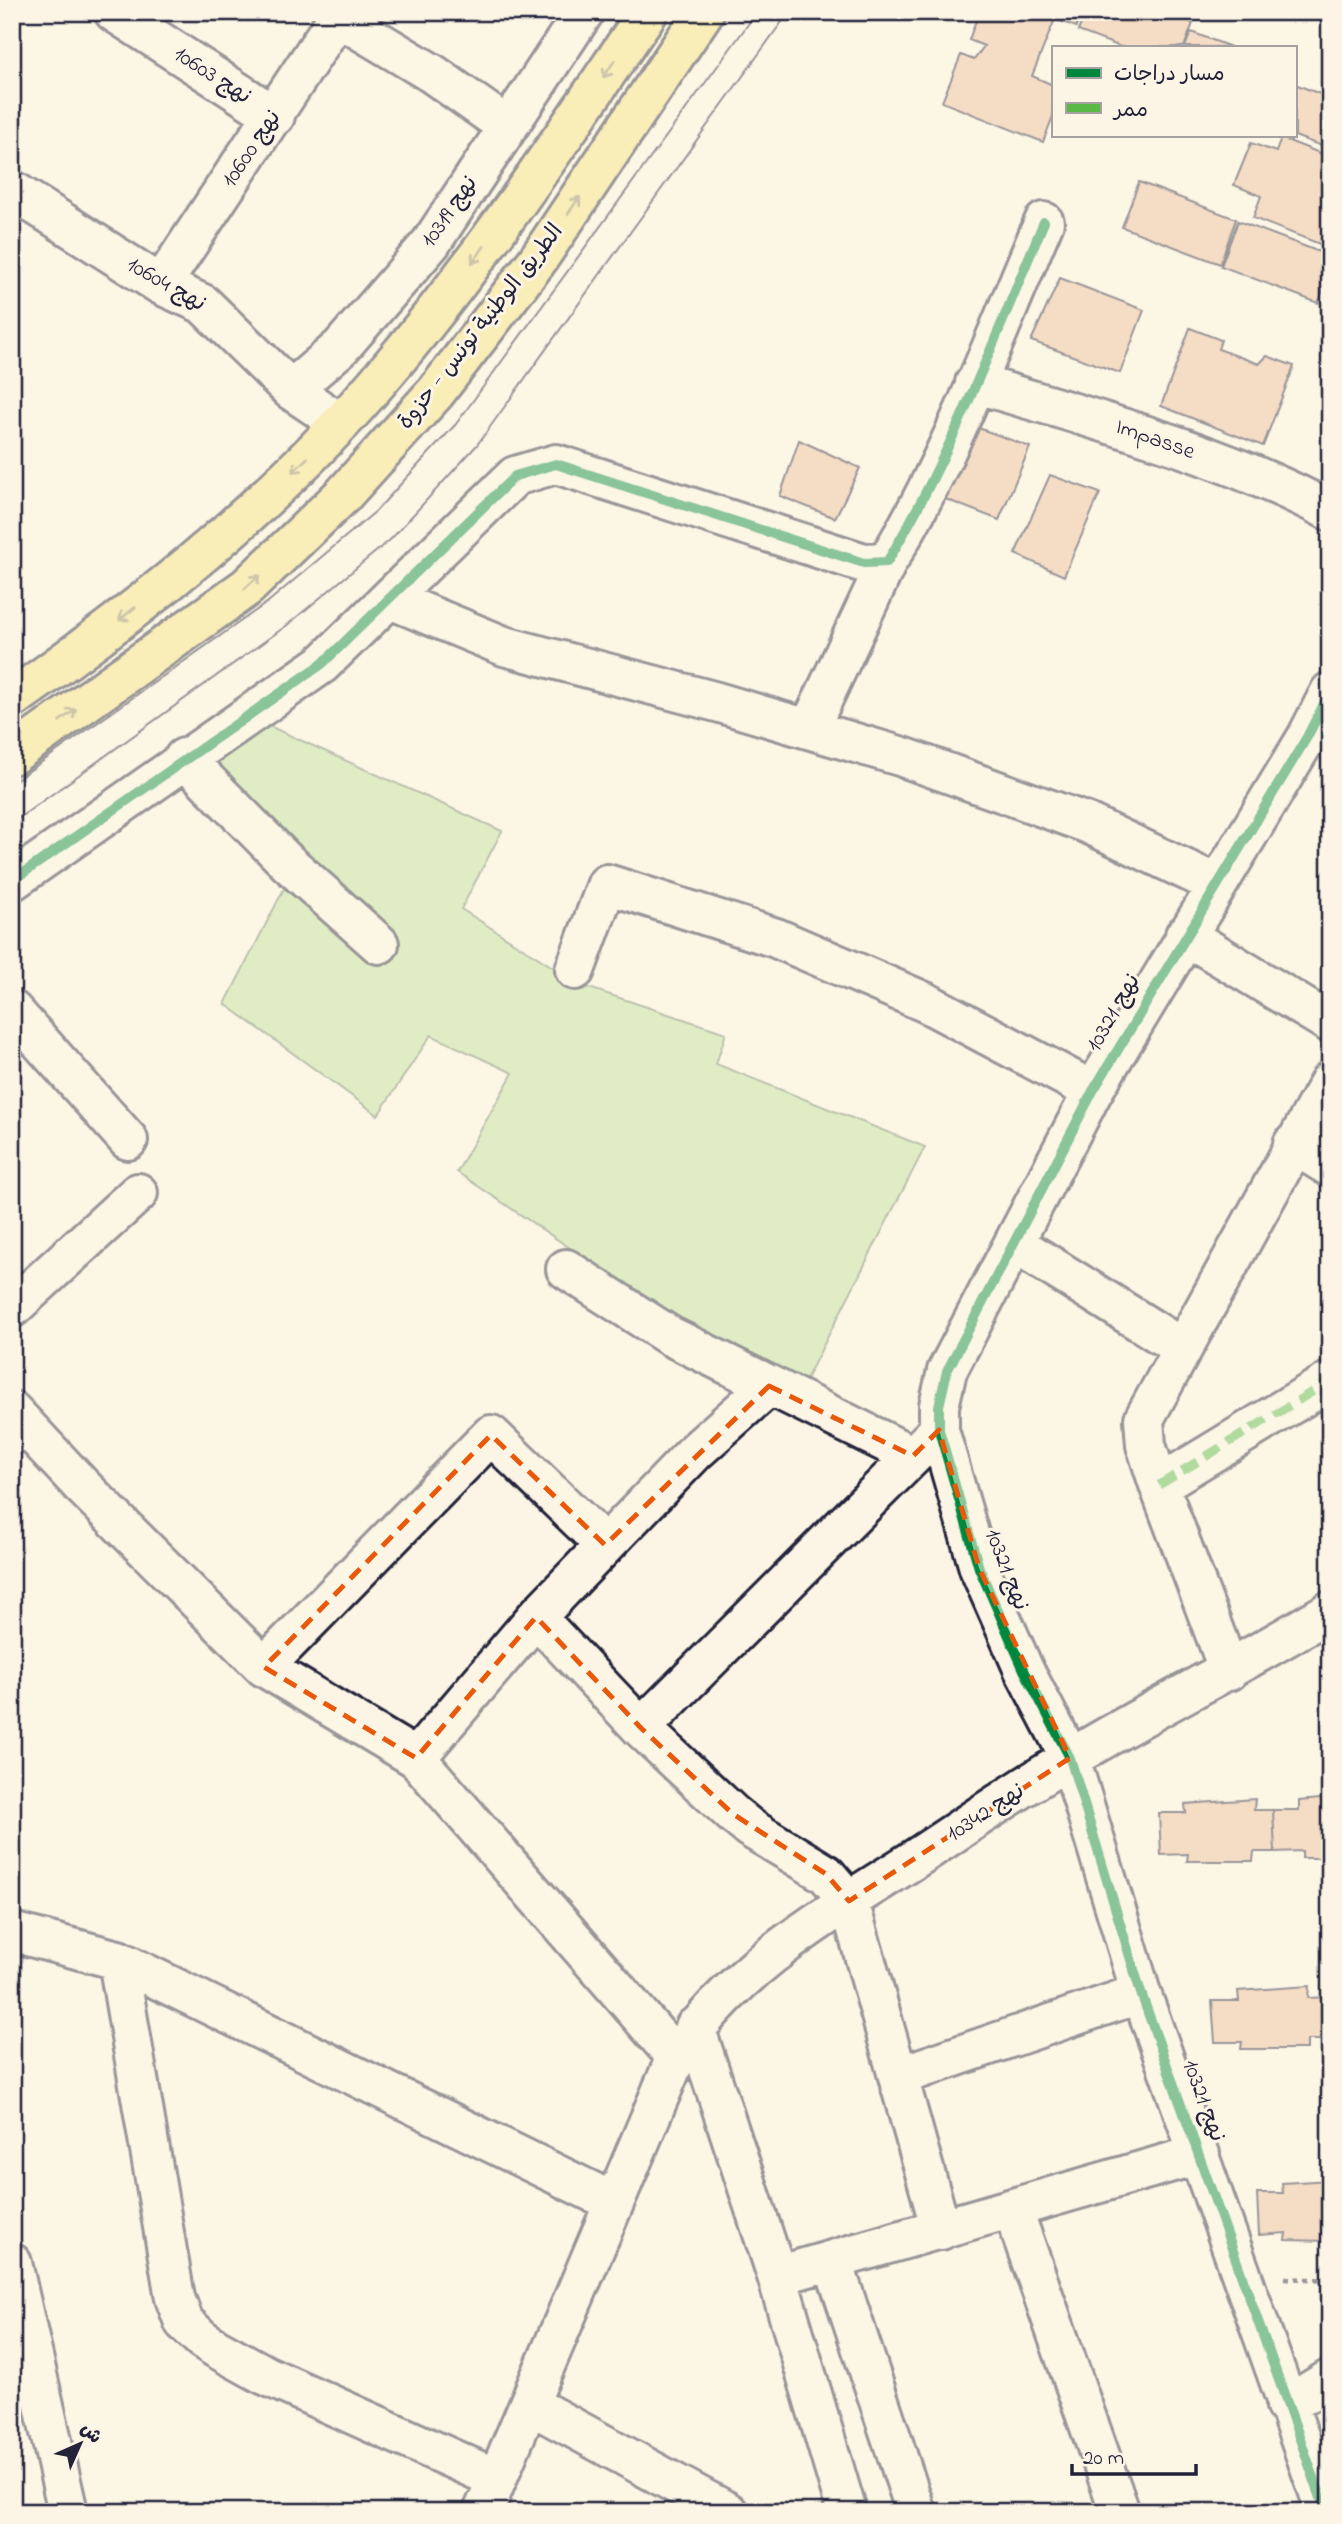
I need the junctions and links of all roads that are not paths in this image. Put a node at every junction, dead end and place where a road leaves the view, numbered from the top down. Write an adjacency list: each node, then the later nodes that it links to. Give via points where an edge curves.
1 (114, 12): 6 (street, نهج 10603)
2 (584, 12): 7 (street, نهج 10319)
3 (648, 12): 13 (highway, الطريق الوطنية تونس - حزوة, one-way to 13, via 470,266 386,373)
4 (704, 12): 21 (highway, الطريق الوطنية تونس - حزوة, one-way to 4, via 247,587 343,495 436,392 537,261)
5 (339, 15): 6 (street, نهج 10600); 7 (street)
6 (275, 116): 10 (street, نهج 10600)
7 (508, 127): 12 (street, نهج 10319, via 431,243 341,347)
8 (12, 190): 10 (street, نهج 10604)
9 (1044, 222): 11 (street)
10 (162, 285): 12 (street, نهج 10604, via 203,304)
11 (975, 383): 14 (street, Impasse, via 1154,438 1284,487); 15 (street)
12 (290, 390): 13 (street, نهج 10604)
13 (340, 423): 18 (highway, الطريق الوطنية تونس - حزوة, one-way to 18, via 209,548 78,653)
14 (1330, 511)
15 (887, 562): 16 (street, via 864,563 556,464 515,476); 19 (street)
16 (390, 598): 19 (street, via 504,646); 22 (street, via 321,664)
17 (1330, 692): 20 (street, نهج 10321)
18 (12, 699)
19 (809, 729): 24 (street, via 903,757 1087,823)
20 (1318, 743): 24 (street, نهج 10321)
21 (12, 755)
22 (184, 758): 23 (street); 26 (street, via 288,863)
23 (12, 881)
24 (1216, 884): 25 (street, نهج 10321)
25 (1185, 935): 29 (street); 31 (street, نهج 10321)
26 (379, 944)
27 (575, 970): 31 (street, via 607,884 776,938 927,1003)
28 (12, 1010): 32 (street)
29 (1330, 1023)
30 (1330, 1081): 33 (street)
31 (1093, 1091): 36 (street, نهج 10321)
32 (128, 1140)
33 (1293, 1144): 34 (street); 39 (street)
34 (1330, 1167)
35 (138, 1193): 38 (street)
36 (1014, 1243): 39 (street); 43 (street, نهج 10321, via 947,1371)
37 (566, 1269): 41 (street, via 670,1336)
38 (12, 1308)
39 (1182, 1348): 44 (street, via 1146,1413 1143,1428)
40 (1330, 1381): 44 (street)
41 (769, 1386): 43 (street); 45 (street, via 696,1451)
42 (12, 1411): 48 (street)
43 (926, 1443): 50 (street); 52 (street, نهج 10321, via 1024,1670)
44 (1160, 1485): 49 (street)
45 (605, 1545): 47 (street); 48 (street, via 491,1435)
46 (1330, 1611): 49 (street, نهج 10342)
47 (536, 1617): 50 (street); 51 (street)
48 (264, 1667): 51 (street)
49 (1229, 1671): 52 (street, نهج 10342)
50 (641, 1728): 53 (street, via 742,1822 827,1874)
51 (416, 1758): 57 (street)
52 (1070, 1758): 53 (street, نهج 10342); 56 (street, نهج 10321)
53 (849, 1901): 57 (street, نهج 10342, via 770,1956 720,2000); 58 (street)
54 (12, 1932): 55 (street)
55 (118, 1960): 60 (street); 69 (street, via 173,2286 184,2322 202,2339 265,2375)
56 (1141, 1993): 58 (street); 59 (street, نهج 10321)
57 (685, 2042): 60 (street, نهج 10342); 65 (street)
58 (899, 2076): 62 (street)
59 (1200, 2154): 61 (street); 68 (street, نهج 10321)
60 (613, 2202): 67 (street, نهج 10342)
61 (1013, 2210): 62 (street); 74 (street)
62 (941, 2230): 63 (street)
63 (833, 2262): 65 (street); 73 (street)
64 (12, 2263): 71 (street)
65 (777, 2276): 70 (street)
66 (1330, 2379): 68 (street)
67 (530, 2404): 69 (street, نهج 10342); 72 (street)
68 (1286, 2406): 75 (street, نهج 10321)
69 (490, 2495)
70 (840, 2510)
71 (68, 2512)
72 (728, 2512)
73 (916, 2512)
74 (1120, 2512)
75 (1326, 2512)

